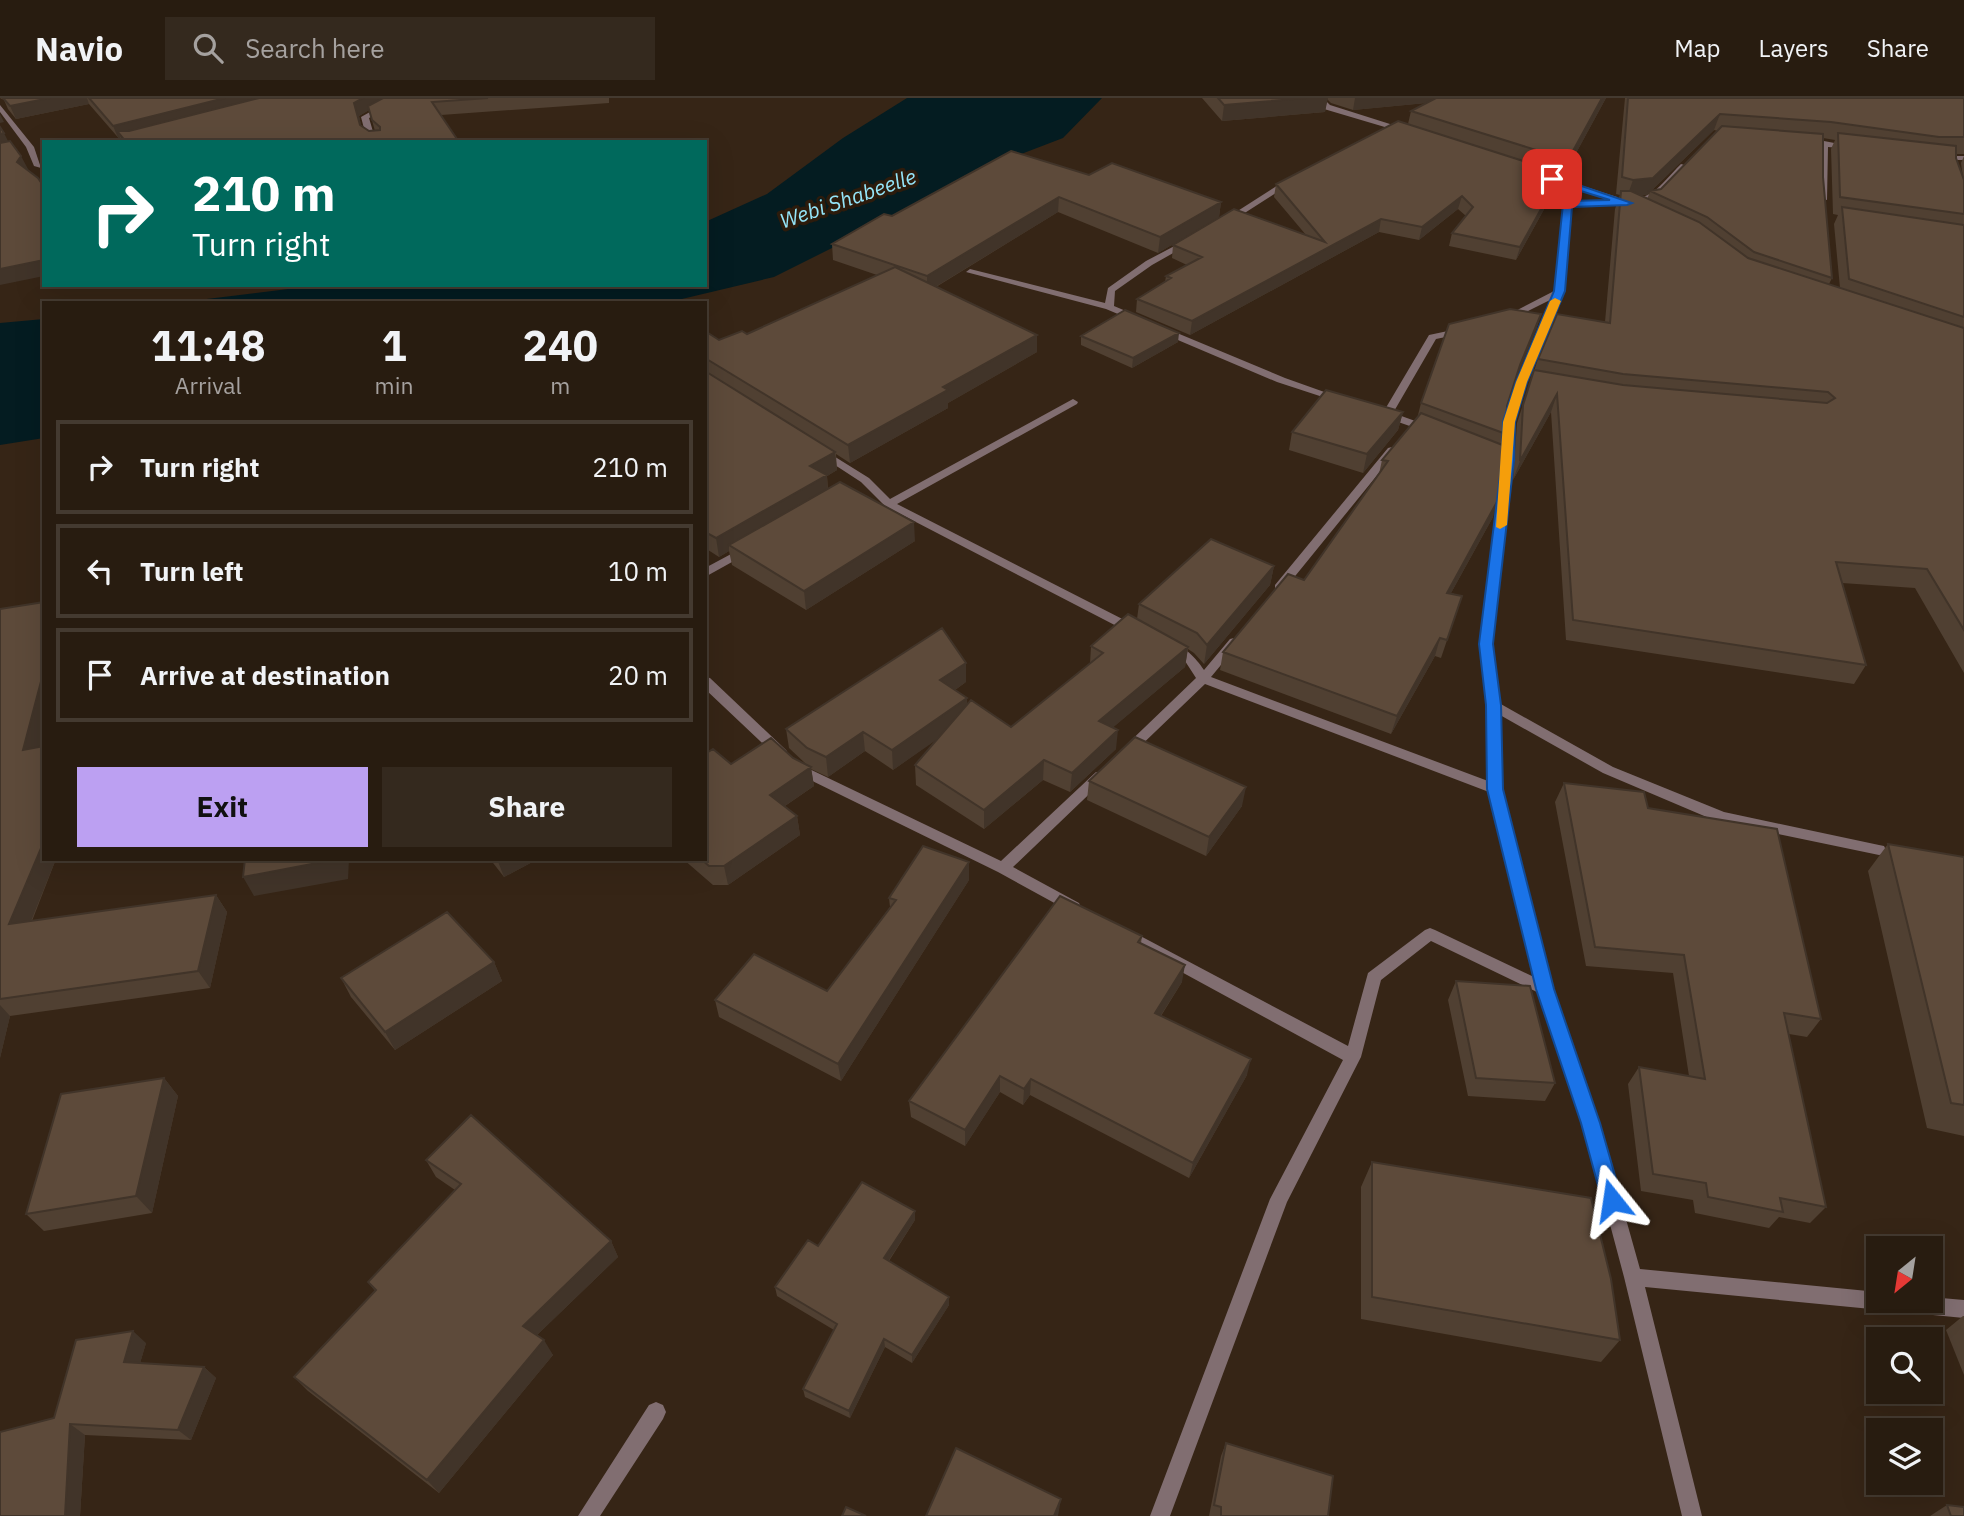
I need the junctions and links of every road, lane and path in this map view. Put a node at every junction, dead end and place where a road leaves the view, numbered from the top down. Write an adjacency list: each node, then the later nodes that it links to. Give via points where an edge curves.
1 (401, 98): 8 (street, via 365,117)
2 (1319, 98): 5 (street, via 1327,107)
3 (11, 102): 4 (street)
4 (0, 107): 11 (street)
5 (1394, 127): 6 (street); 7 (street)
6 (1374, 135)
7 (1418, 135)
8 (375, 140)
9 (1792, 141): 10 (street)
10 (1824, 143): 13 (street); 22 (street)
11 (30, 147): 12 (street); 17 (street)
12 (20, 149)
13 (1864, 149)
14 (1931, 158): 15 (street)
15 (1964, 158)
16 (1688, 162): 21 (street, via 1651,199)
17 (41, 166): 18 (street)
18 (30, 174)
19 (1539, 175): 21 (street)
20 (1300, 176): 24 (street)
21 (1627, 203): 23 (street); 27 (street, via 1567,204)
22 (1825, 205)
23 (1651, 214)
24 (1214, 228)
25 (1193, 240): 28 (street, via 1127,277 1111,290)
26 (970, 272): 28 (street)
27 (1560, 291): 29 (street); 31 (street)
28 (1110, 307): 34 (street, via 1281,380)
29 (1494, 324)
30 (1469, 329): 36 (street, via 1432,337)
31 (1522, 382): 32 (street); 51 (street, via 1502,457 1486,644)
32 (1535, 384)
33 (1073, 402): 44 (street)
34 (1347, 402)
35 (1374, 410): 36 (street)
36 (1387, 415): 37 (street)
37 (1413, 423): 38 (street); 39 (street)
38 (1437, 432)
39 (1405, 434)
40 (808, 444): 42 (street)
41 (1397, 444): 47 (street)
42 (865, 480): 43 (street); 44 (street)
43 (854, 487)
44 (889, 504): 49 (street, via 1189,658)
45 (762, 540): 46 (street)
46 (707, 572)
47 (1271, 597)
48 (1245, 628): 49 (street)
49 (1203, 680): 52 (street); 54 (street)
50 (707, 683): 54 (street, via 803,773)
51 (1493, 705): 52 (street); 53 (street, via 1608,771 1721,817)
52 (1495, 789): 57 (street)
53 (1879, 850)
54 (1003, 868): 55 (street)
55 (1087, 914)
56 (1111, 927): 58 (street)
57 (1545, 989): 58 (street, via 1430,934 1374,977); 59 (street, via 1591,1123)
58 (1353, 1057): 63 (street, via 1279,1199)
59 (1633, 1278): 60 (street); 64 (street)
60 (1964, 1309)
61 (656, 1412): 62 (street)
62 (589, 1516)
63 (1160, 1516)
64 (1692, 1516)

